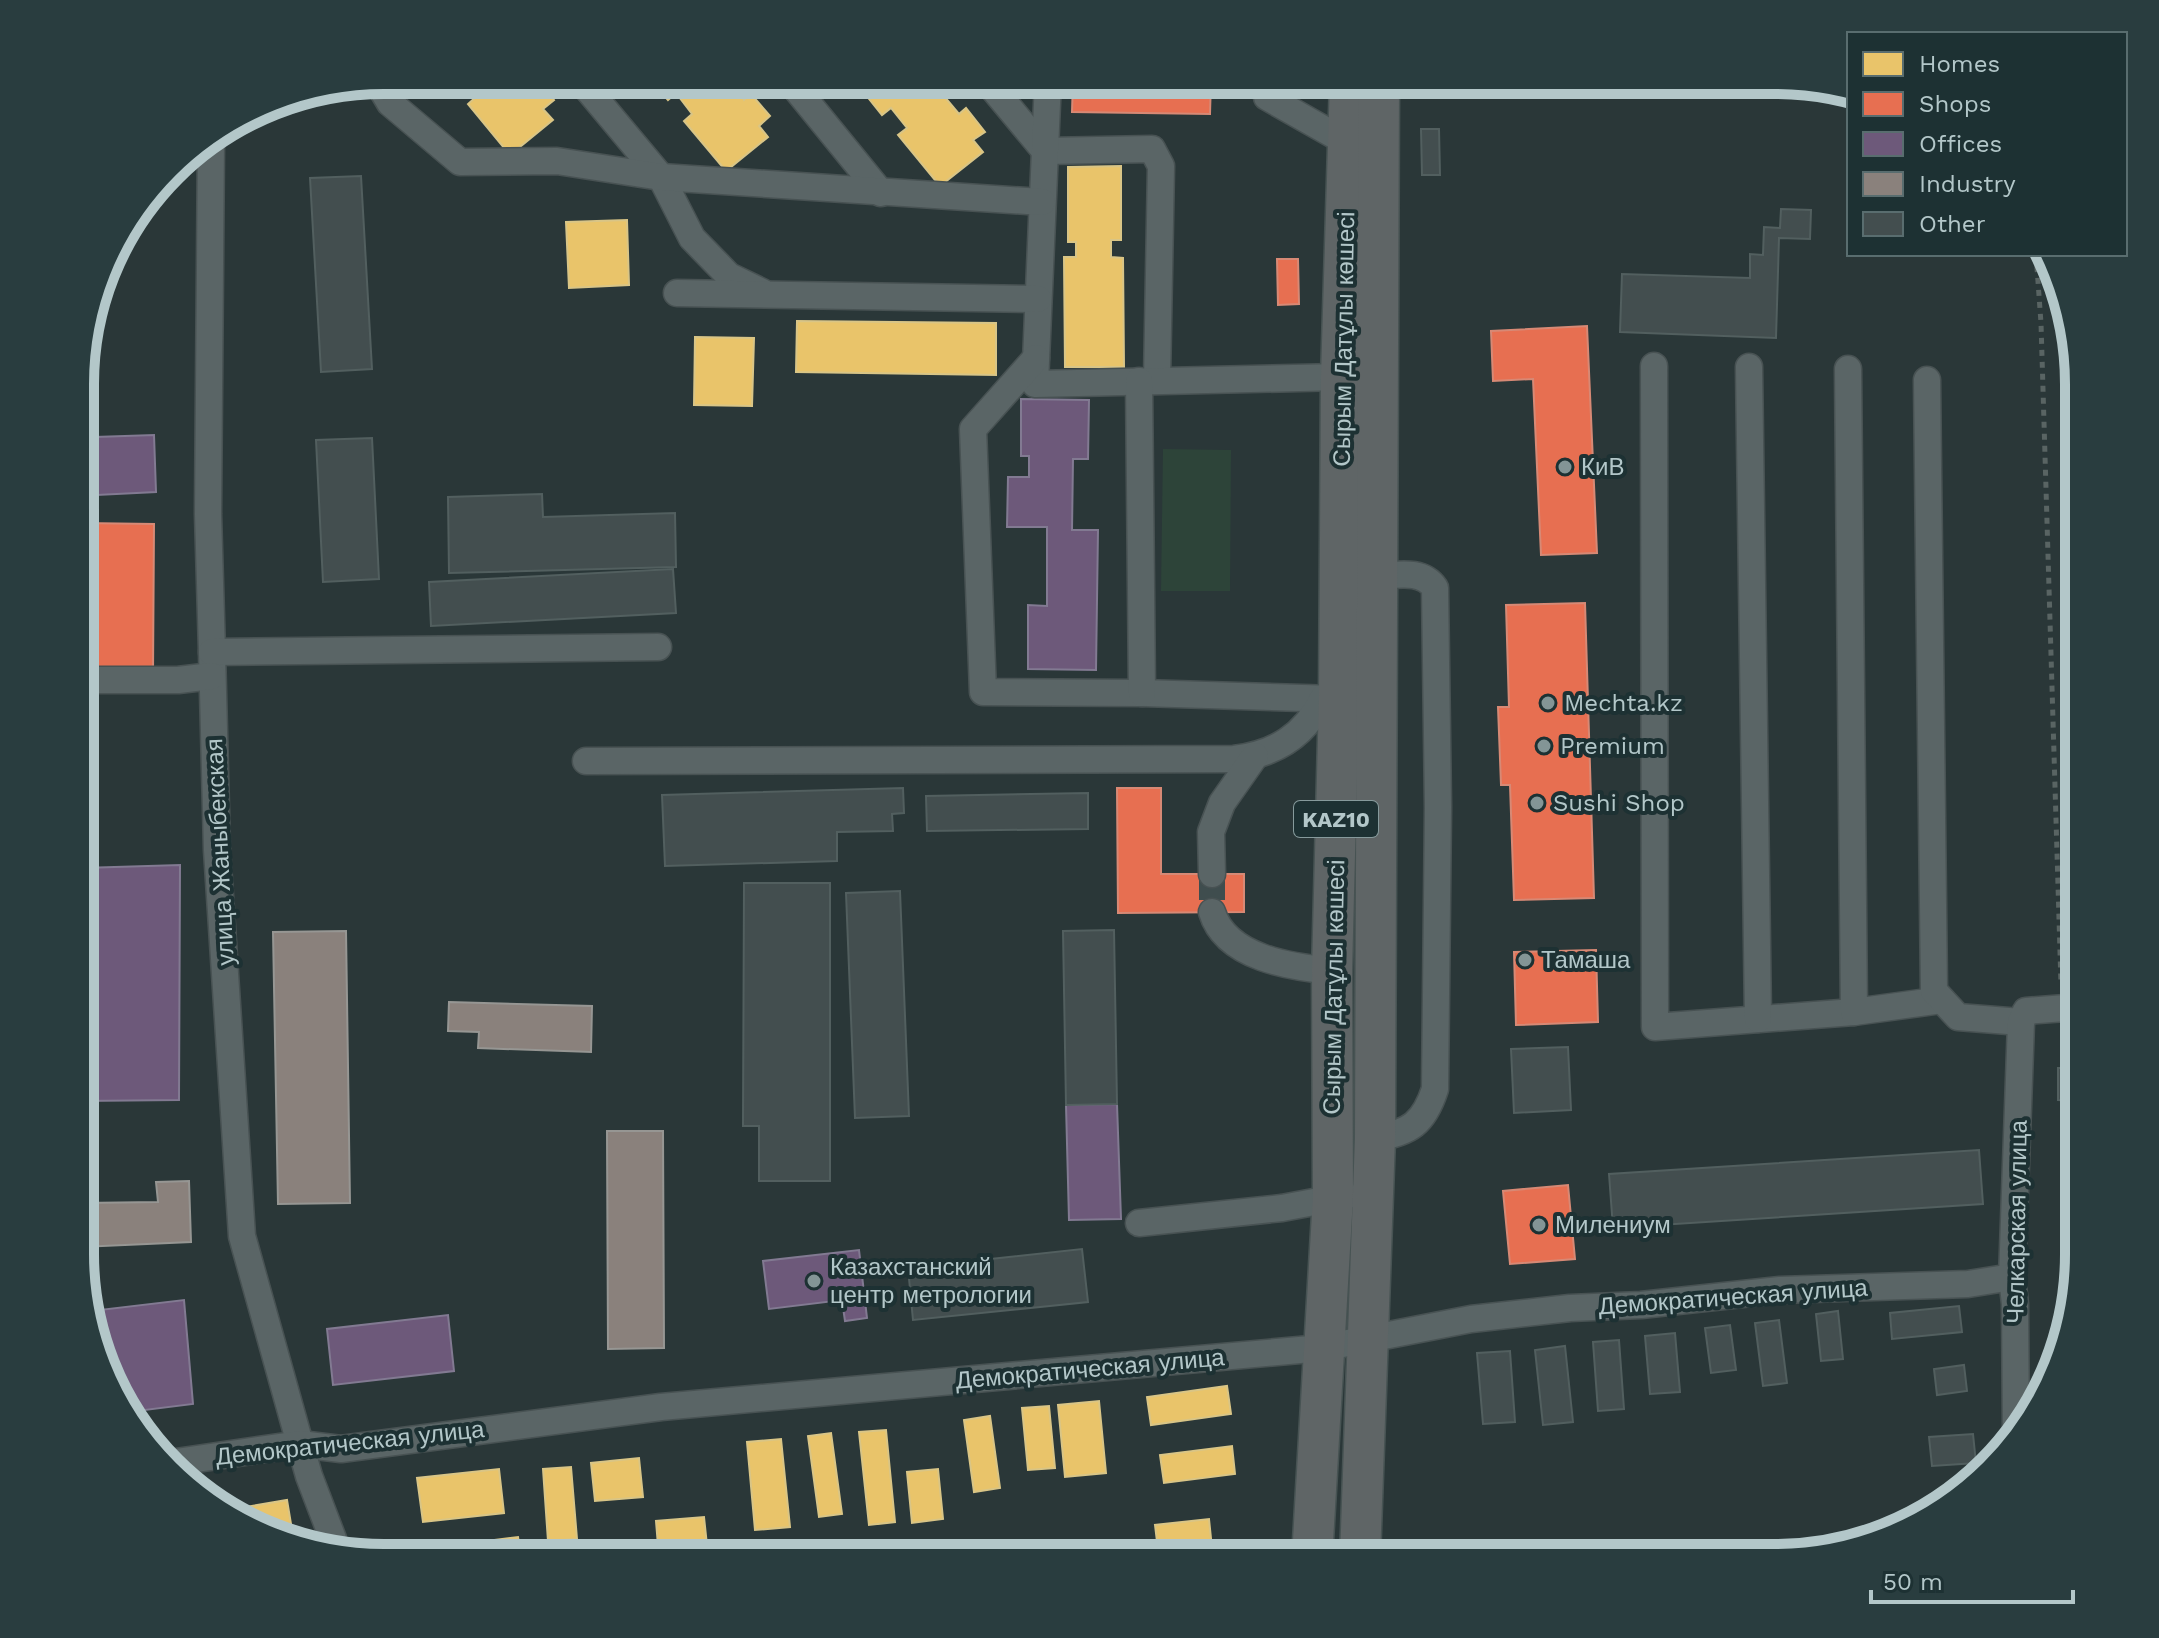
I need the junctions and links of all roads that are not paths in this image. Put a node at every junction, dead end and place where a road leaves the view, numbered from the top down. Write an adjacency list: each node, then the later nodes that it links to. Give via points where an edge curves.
1 (385, 94): 12 (street, via 460,162 557,161)
2 (592, 94): 12 (street)
3 (800, 94): 13 (street)
4 (998, 94): 11 (street)
5 (1047, 94): 11 (street)
6 (1267, 94): 9 (street)
7 (1350, 94): 9 (highway, Сырым Датұлы көшесі / KAZ10)
8 (1379, 94): 25 (highway, Сырым Датұлы көшесі / KAZ10)
9 (1348, 143): 22 (highway, Сырым Датұлы көшесі / KAZ10)
10 (211, 151): 27 (street, улица Жаныбекская)
11 (1045, 151): 14 (street); 24 (street, via 1152,149 1161,166)
12 (661, 177): 13 (street); 16 (street, via 692,238 729,276)
13 (881, 193): 14 (street)
14 (1042, 202): 17 (street)
15 (677, 293): 16 (street)
16 (767, 295): 17 (street)
17 (1038, 299): 18 (street)
18 (1036, 358): 24 (street, via 1035,384); 29 (street, via 973,429 983,692)
19 (1654, 366): 40 (street, via 1655,1027)
20 (1749, 367): 40 (street)
21 (1848, 369): 38 (street)
22 (1341, 377): 24 (street); 30 (highway, Сырым Датұлы көшесі / KAZ10)
23 (1927, 380): 36 (street, via 1934,991)
24 (1148, 381): 29 (street)
25 (1377, 576): 41 (highway, Сырым Датұлы көшесі / KAZ10); 41 (street, via 1416,575 1429,579 1435,588 1438,807 1435,1089 1412,1128)
26 (658, 647): 27 (street)
27 (212, 664): 28 (street, via 178,680); 49 (street, улица Жаныбекская, via 217,850 242,1236)
28 (94, 680)
29 (1142, 693): 30 (street)
30 (1331, 698): 31 (street, via 1297,736); 35 (highway, Сырым Датұлы көшесі / KAZ10)
31 (1255, 756): 32 (street); 33 (street, via 1222,803 1211,832)
32 (586, 761)
33 (1212, 874)
34 (1212, 912): 35 (street, via 1216,928 1259,956 1292,967)
35 (1332, 971): 43 (highway, Сырым Датұлы көшесі / KAZ10)
36 (1942, 1000): 38 (street); 39 (street, via 1958,1017)
37 (2065, 1008): 39 (street)
38 (1854, 1012): 40 (street)
39 (2024, 1017): 45 (street, Челкарская улица)
40 (1758, 1019)
41 (1375, 1138): 42 (highway, Сырым Датұлы көшесі / KAZ10)
42 (1373, 1193): 43 (street); 46 (highway, Сырым Датұлы көшесі / KAZ10)
43 (1333, 1197): 44 (street, via 1282,1208); 47 (highway, Сырым Датұлы көшесі / KAZ10)
44 (1139, 1223)
45 (2012, 1277): 46 (street, Демократическая улица, via 1570,1308); 48 (street, Челкарская улица)
46 (1370, 1338): 47 (street, Демократическая улица); 53 (highway, Сырым Датұлы көшесі / KAZ10)
47 (1322, 1348): 49 (street, Демократическая улица, via 661,1407 341,1449); 52 (highway, Сырым Датұлы көшесі / KAZ10)
48 (2016, 1416)
49 (300, 1444): 50 (street, Демократическая улица); 51 (street, улица Жаныбекская)
50 (181, 1461)
51 (331, 1539)
52 (1313, 1544)
53 (1361, 1544)

